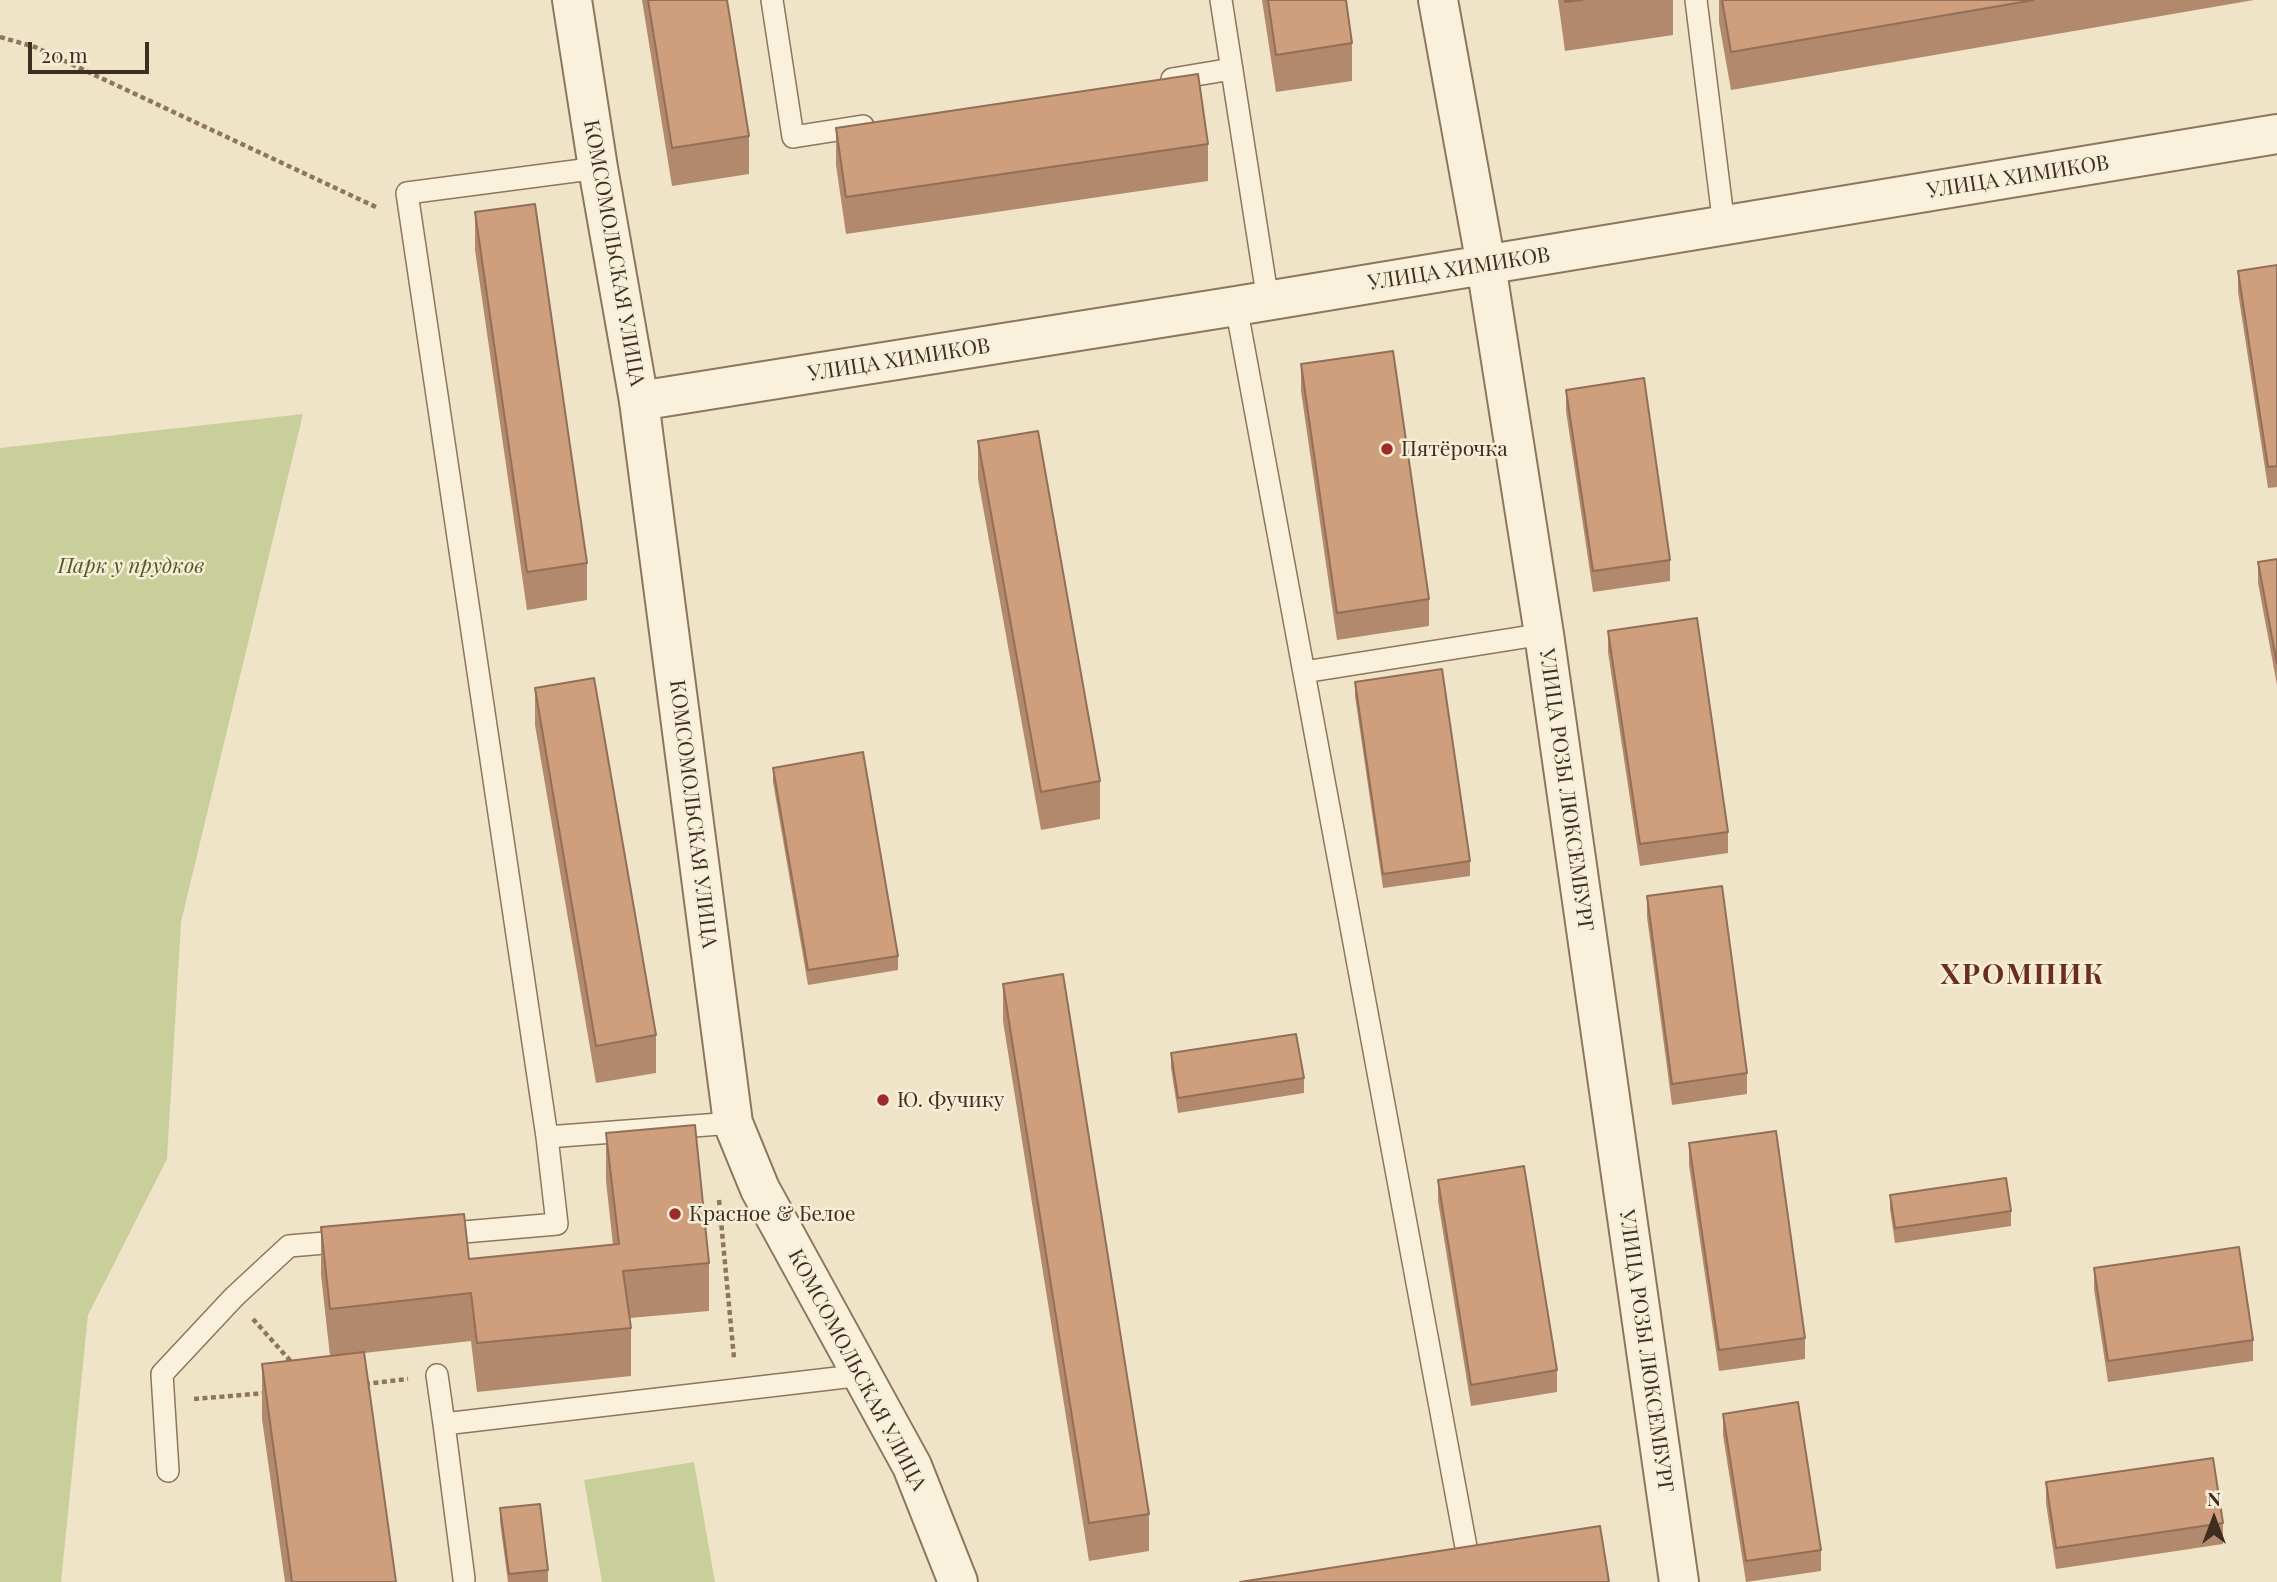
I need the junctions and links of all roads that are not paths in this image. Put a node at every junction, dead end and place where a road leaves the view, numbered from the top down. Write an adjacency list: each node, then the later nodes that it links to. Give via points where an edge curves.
1 (572, 0): 10 (street, КОМСОМОЛЬСКАЯ УЛИЦА)
2 (772, 0): 8 (lane, via 793,137)
3 (1222, 0): 6 (lane)
4 (1438, 0): 12 (street, УЛИЦА РОЗЫ ЛЮКСЕМБУРГ)
5 (1696, 0): 11 (lane)
6 (1232, 69): 7 (lane); 13 (lane)
7 (1150, 82)
8 (889, 122)
9 (2277, 134): 11 (street, УЛИЦА ХИМИКОВ)
10 (598, 168): 14 (street, КОМСОМОЛЬСКАЯ УЛИЦА); 18 (lane, via 407,193)
11 (1724, 226): 12 (street, УЛИЦА ХИМИКОВ)
12 (1486, 265): 13 (street, УЛИЦА ХИМИКОВ); 15 (street, УЛИЦА РОЗЫ ЛЮКСЕМБУРГ)
13 (1252, 304): 14 (street, УЛИЦА ХИМИКОВ); 16 (lane)
14 (639, 401): 17 (street, КОМСОМОЛЬСКАЯ УЛИЦА)
15 (1544, 634): 16 (lane); 30 (street, УЛИЦА РОЗЫ ЛЮКСЕМБУРГ)
16 (1304, 671): 26 (lane)
17 (733, 1123): 18 (lane); 22 (street, КОМСОМОЛЬСКАЯ УЛИЦА, via 760,1189)
18 (547, 1137): 19 (lane, via 556,1224)
19 (422, 1235)
20 (369, 1239): 24 (lane, via 289,1246 162,1374)
21 (437, 1375): 23 (lane)
22 (863, 1375): 23 (lane); 29 (street, КОМСОМОЛЬСКАЯ УЛИЦА, via 912,1466)
23 (444, 1424): 28 (lane)
24 (168, 1471)
25 (1492, 1544): 26 (lane)
26 (1466, 1547): 27 (lane)
27 (1440, 1552)
28 (464, 1580)
29 (958, 1582)
30 (1679, 1582)

